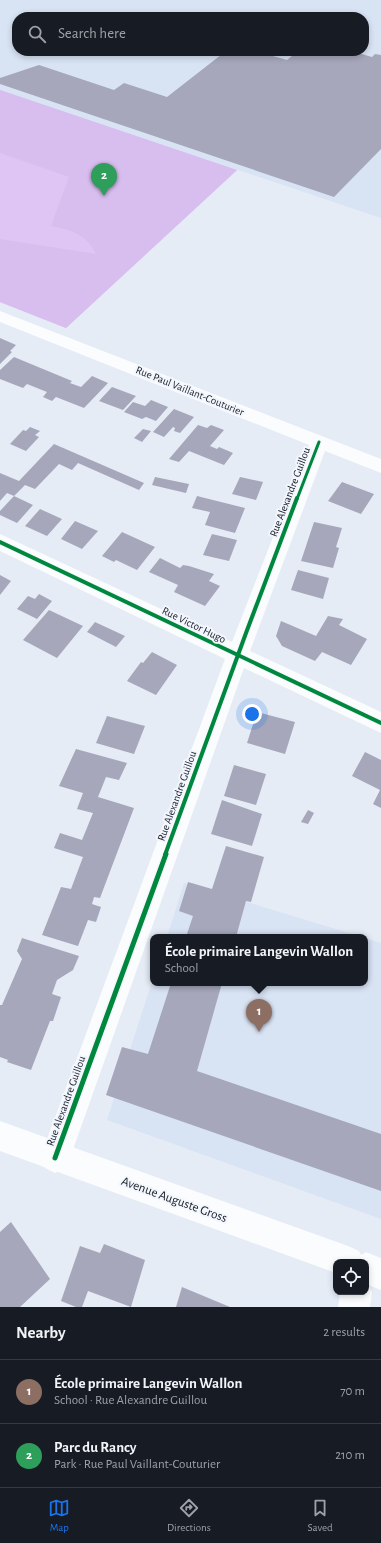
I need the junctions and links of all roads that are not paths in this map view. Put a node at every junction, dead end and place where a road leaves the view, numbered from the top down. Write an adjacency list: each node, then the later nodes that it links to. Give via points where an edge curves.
1 (0, 316): 2 (street, Rue Paul Vaillant-Couturier)
2 (318, 442): 3 (street, Rue Paul Vaillant-Couturier); 5 (street, Rue Alexandre Guillou)
3 (381, 466)
4 (0, 542): 5 (street, Rue Victor Hugo)
5 (238, 656): 6 (street, Rue Victor Hugo); 8 (street, Rue Alexandre Guillou)
6 (381, 723)
7 (0, 1136): 8 (street, Avenue Auguste Gross)
8 (55, 1158): 9 (street, Avenue Auguste Gross)
9 (340, 1259)
10 (369, 1269): 11 (street)
11 (381, 1274)
12 (356, 1295): 13 (street)
13 (354, 1307)

